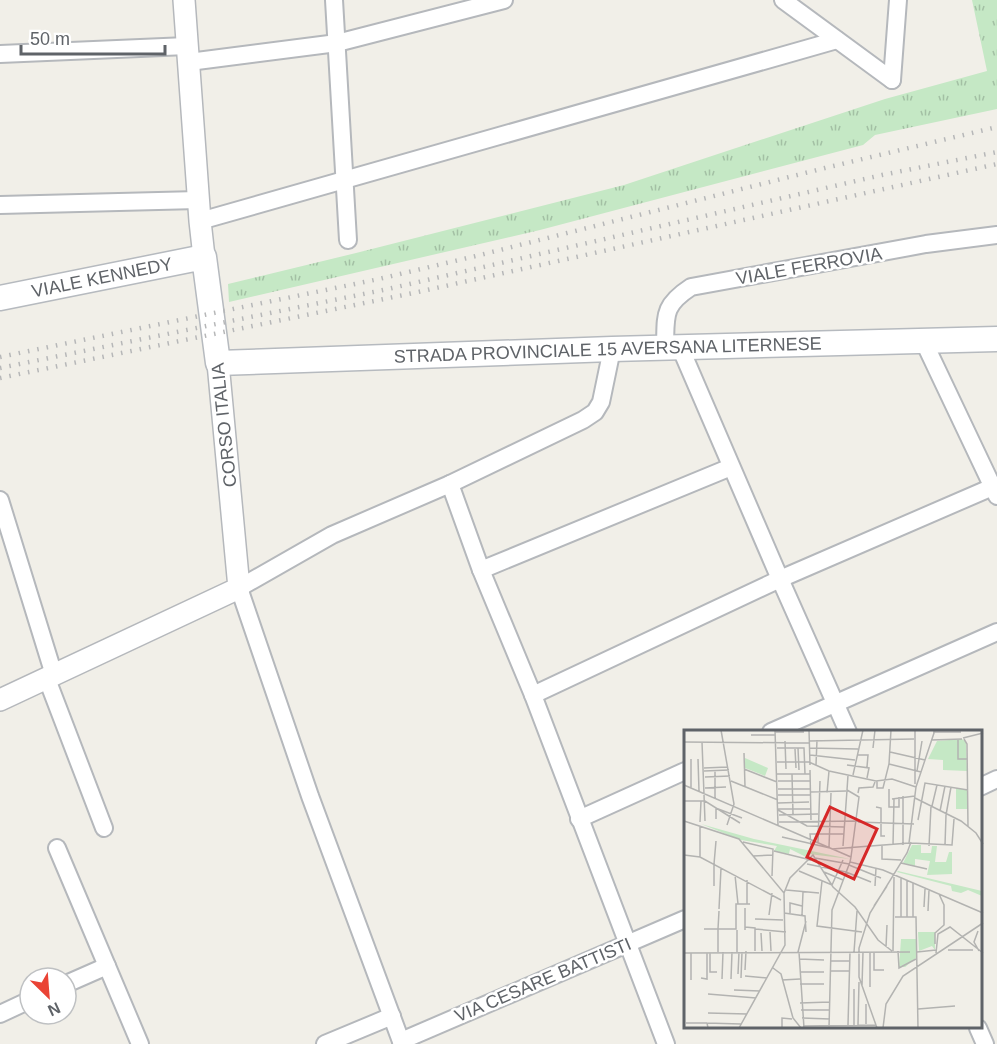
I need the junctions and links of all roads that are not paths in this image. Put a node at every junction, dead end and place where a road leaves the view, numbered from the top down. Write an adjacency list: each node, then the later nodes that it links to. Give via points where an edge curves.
1 (184, 0): 9 (street, CORSO ITALIA)
2 (334, 0): 7 (street)
3 (504, 0): 7 (street)
4 (783, 0): 6 (street)
5 (898, 0): 6 (street, via 892,80)
6 (837, 40): 10 (street)
7 (337, 43): 9 (street); 10 (street)
8 (0, 54): 9 (street)
9 (188, 54): 11 (street, CORSO ITALIA)
10 (344, 181): 13 (street); 15 (street)
11 (198, 200): 12 (street); 13 (street, CORSO ITALIA)
12 (0, 205)
13 (200, 222): 16 (street, CORSO ITALIA)
14 (997, 236): 20 (street, VIALE FERROVIA, via 926,244 691,287 676,297 666,315)
15 (348, 240)
16 (204, 256): 17 (main road, VIALE KENNEDY); 22 (main road, CORSO ITALIA)
17 (0, 298)
18 (997, 339): 19 (main road, STRADA PROVINCIALE 15 AVERSANA LITERNESE)
19 (922, 340): 20 (main road, STRADA PROVINCIALE 15 AVERSANA LITERNESE); 25 (street)
20 (672, 347): 21 (main road, STRADA PROVINCIALE 15 AVERSANA LITERNESE); 23 (street)
21 (612, 349): 22 (main road, STRADA PROVINCIALE 15 AVERSANA LITERNESE); 24 (street, via 601,402 595,412)
22 (218, 363): 30 (street, CORSO ITALIA)
23 (731, 467): 28 (street); 29 (street)
24 (450, 484): 28 (street); 30 (street, via 332,535)
25 (996, 489): 29 (street)
26 (0, 500): 27 (street)
27 (3, 521): 32 (street)
28 (481, 570): 33 (street)
29 (780, 579): 33 (street); 35 (street)
30 (238, 588): 32 (street); 50 (street)
31 (997, 632): 35 (street)
32 (50, 677): 34 (street); 42 (street)
33 (533, 695): 41 (street)
34 (0, 700)
35 (836, 703): 36 (street); 37 (street)
36 (775, 730)
37 (847, 730)
38 (684, 771): 41 (street)
39 (997, 779): 40 (street)
40 (982, 786)
41 (579, 819): 45 (street)
42 (104, 828)
43 (57, 848): 46 (street)
44 (684, 919): 45 (street, VIA CESARE BATTISTI)
45 (628, 944): 52 (street, VIA CESARE BATTISTI); 55 (street)
46 (107, 966): 47 (street); 53 (street)
47 (78, 979)
48 (18, 1006): 49 (street)
49 (0, 1014)
50 (392, 1016): 52 (street); 54 (street)
51 (978, 1029): 56 (street)
52 (401, 1042)
53 (140, 1044)
54 (325, 1044)
55 (666, 1044)
56 (985, 1044)

